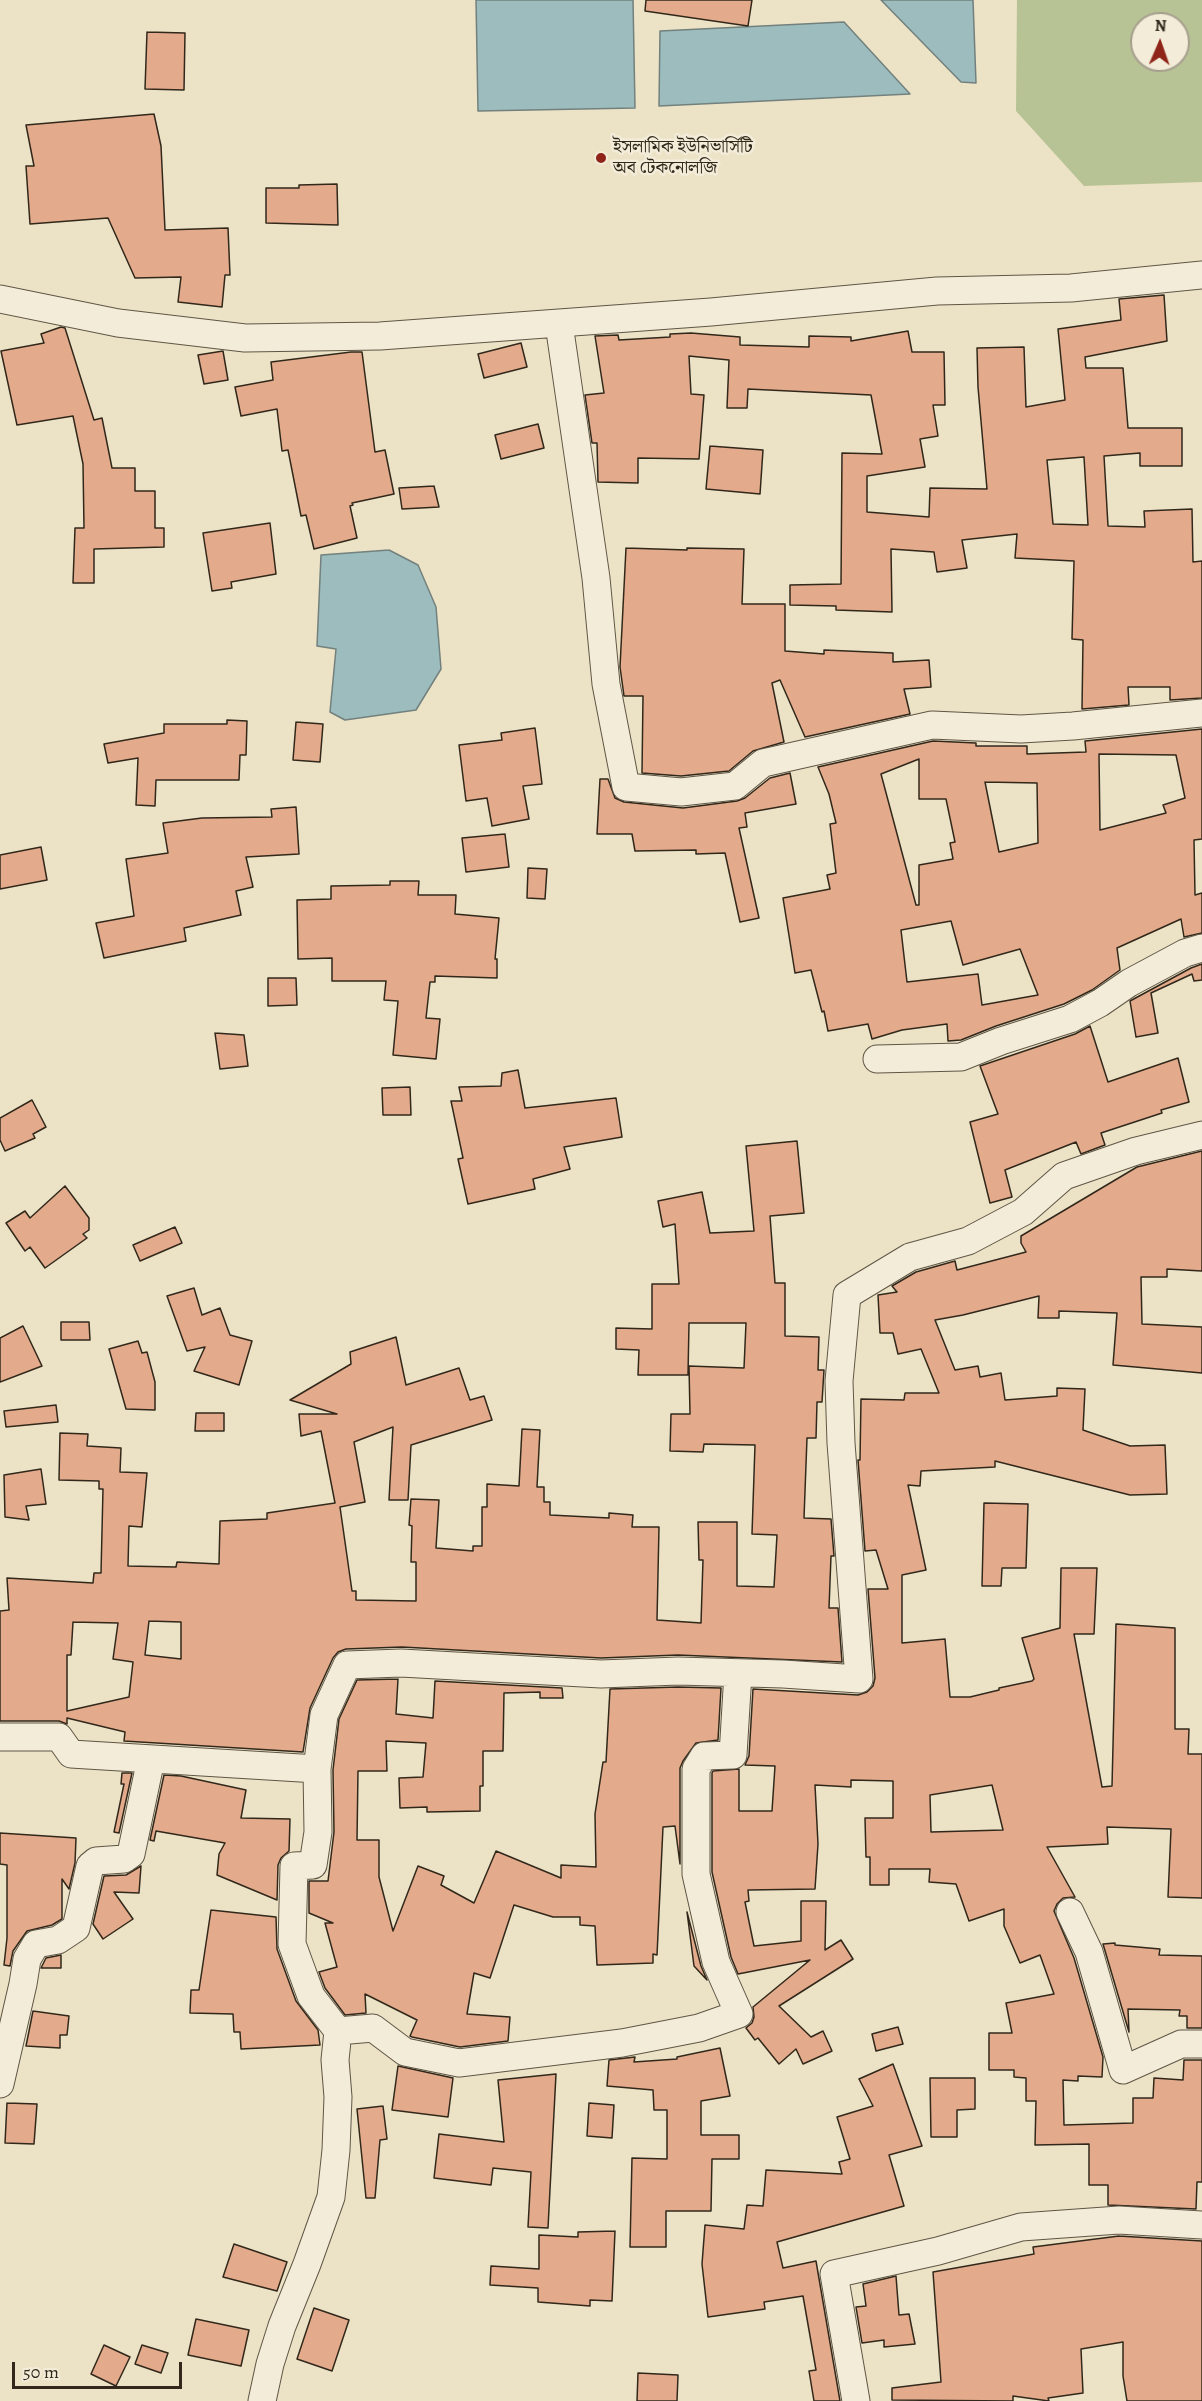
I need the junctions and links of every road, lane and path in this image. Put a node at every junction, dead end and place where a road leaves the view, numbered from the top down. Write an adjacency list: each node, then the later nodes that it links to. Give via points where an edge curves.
1 (1202, 275): 3 (street, via 1071,288 937,291)
2 (0, 299): 3 (street, via 118,323 245,338 380,336)
3 (560, 324): 4 (street, via 596,578 606,684 626,787 681,792 735,786 763,763 932,725 1021,729)
4 (1202, 713)
5 (1202, 948): 6 (street, via 1138,978 1070,1019 961,1057)
6 (877, 1059)
7 (1202, 1135): 8 (street, via 1136,1151 1064,1176 1023,1212 968,1241 910,1257 847,1295 841,1423 859,1679)
8 (738, 1672): 11 (street, via 601,1674 347,1665 324,1715); 13 (street, via 733,1755 704,1756 696,1769 696,1874 716,1962 739,2014 699,2028 622,2043 459,2063 405,2052 373,2028)
9 (0, 1737): 10 (street, via 59,1737 71,1754)
10 (151, 1759): 11 (street); 15 (street, via 130,1854 124,1859 96,1861 90,1866 76,1928 57,1940 36,1944 27,1959)
11 (317, 1769): 13 (street, via 318,1832 313,1865 294,1866 292,1944 311,1996)
12 (1070, 1912): 14 (street, via 1089,1952 1123,2070 1181,2044)
13 (338, 2031): 17 (street, via 336,2150 330,2197 282,2326)
14 (1202, 2044)
15 (0, 2084)
16 (1202, 2225): 18 (street, via 1119,2220 1021,2228 834,2274)
17 (262, 2401)
18 (856, 2401)

